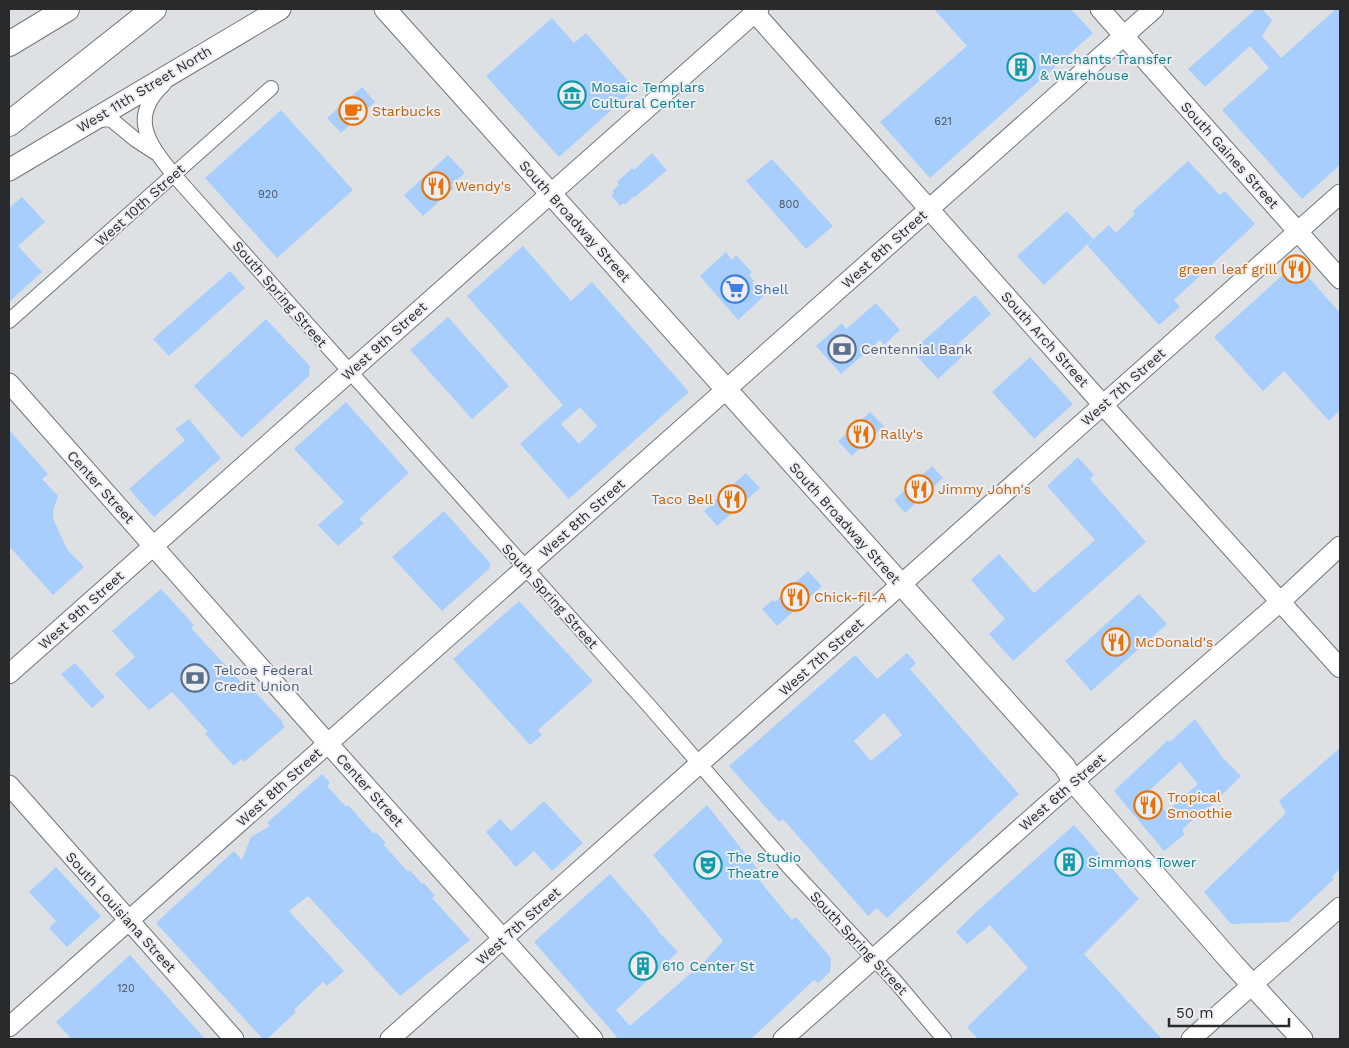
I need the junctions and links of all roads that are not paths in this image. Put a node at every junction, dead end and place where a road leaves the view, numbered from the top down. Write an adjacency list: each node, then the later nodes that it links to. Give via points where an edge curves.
1 (67, 9): 9 (highway)
2 (154, 9): 13 (highway)
3 (280, 9): 10 (main road, West 11th Street North)
4 (385, 9): 17 (main road, South Broadway Street)
5 (1100, 9): 8 (street, South Gaines Street)
6 (1154, 9): 8 (street, West 8th Street)
7 (755, 10): 17 (street, West 9th Street); 19 (street, South Arch Street)
8 (1124, 36): 19 (street, West 8th Street); 20 (street, South Gaines Street)
9 (9, 44)
10 (186, 64): 12 (main road, West 11th Street North); 14 (street, South Spring Street, via 155,93 148,105 144,124)
11 (271, 88): 16 (street, West 10th Street)
12 (91, 121): 14 (street, South Spring Street, via 113,121); 15 (main road, West 11th Street North)
13 (9, 124)
14 (156, 153): 16 (street, South Spring Street)
15 (9, 170)
16 (173, 174): 22 (street, West 10th Street); 23 (street, South Spring Street)
17 (550, 194): 23 (street, West 9th Street); 25 (main road, South Broadway Street)
18 (1340, 194): 20 (street, West 7th Street)
19 (929, 209): 25 (street, West 8th Street); 26 (street, South Arch Street)
20 (1298, 231): 21 (street, South Gaines Street); 26 (street, West 7th Street)
21 (1340, 279)
22 (9, 321)
23 (350, 372): 27 (street, West 9th Street); 29 (street, South Spring Street)
24 (9, 383): 27 (street, Center Street)
25 (726, 390): 29 (street, West 8th Street); 30 (main road, South Broadway Street)
26 (1103, 405): 30 (street, West 7th Street); 31 (street, South Arch Street)
27 (154, 546): 33 (street, West 9th Street); 34 (street, Center Street)
28 (1340, 546): 31 (street, West 6th Street)
29 (526, 568): 34 (street, West 8th Street); 35 (street, South Spring Street)
30 (901, 585): 35 (street, West 7th Street); 36 (main road, South Broadway Street, via 1065,767)
31 (1280, 602): 32 (street, South Arch Street); 36 (street, West 6th Street)
32 (1340, 668)
33 (9, 674)
34 (328, 742): 39 (street, West 8th Street); 40 (street, Center Street)
35 (700, 764): 40 (street, West 7th Street); 41 (street, South Spring Street)
36 (1073, 781): 41 (street, West 6th Street); 42 (main road, South Broadway Street)
37 (9, 785): 39 (street, South Louisiana Street)
38 (1340, 906): 42 (street)
39 (129, 921): 43 (street, West 8th Street); 44 (street, South Louisiana Street)
40 (504, 939): 45 (street, West 7th Street); 46 (street, Center Street)
41 (873, 959): 47 (street, West 6th Street); 48 (street, South Spring Street)
42 (1252, 985): 49 (street); 50 (main road, South Broadway Street)
43 (9, 1027)
44 (234, 1039)
45 (390, 1039)
46 (593, 1039)
47 (783, 1039)
48 (944, 1039)
49 (1191, 1039)
50 (1302, 1039)

